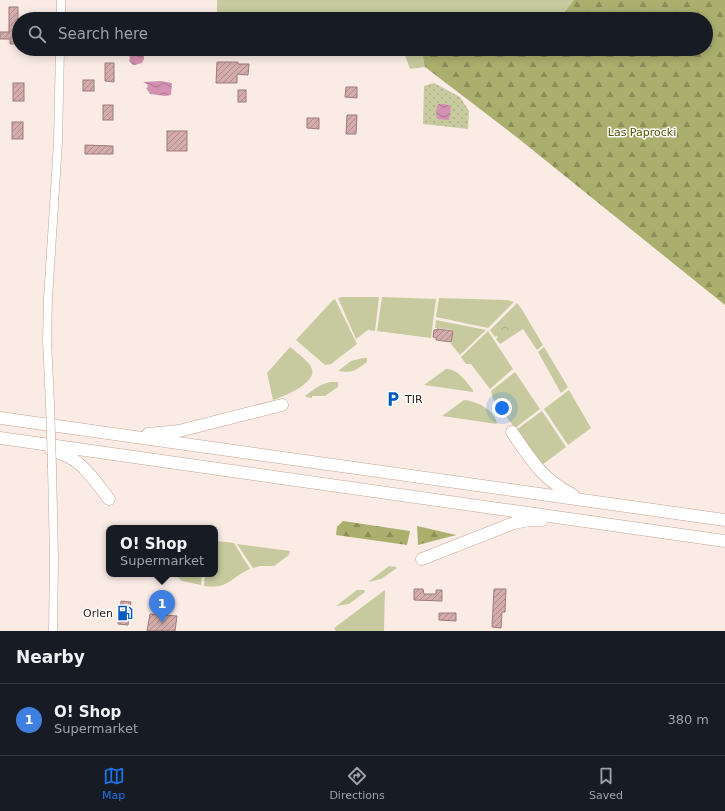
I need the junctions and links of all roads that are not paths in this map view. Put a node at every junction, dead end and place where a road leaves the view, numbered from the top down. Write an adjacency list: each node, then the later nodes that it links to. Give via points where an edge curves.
1 (61, 0): 2 (street)
2 (61, 12)
3 (60, 56): 16 (street, bridge, via 58,142 47,340 54,558)
4 (282, 405): 7 (highway, via 179,431)
5 (0, 418): 7 (highway)
6 (512, 432): 11 (highway, via 542,474 558,487)
7 (125, 436): 11 (highway)
8 (0, 438): 9 (highway)
9 (31, 443): 10 (highway, via 69,457 79,464); 12 (highway)
10 (109, 499)
11 (581, 499): 13 (highway)
12 (586, 520): 14 (highway); 15 (highway, via 528,520 514,523)
13 (725, 520)
14 (725, 541)
15 (422, 559)
16 (53, 631)

